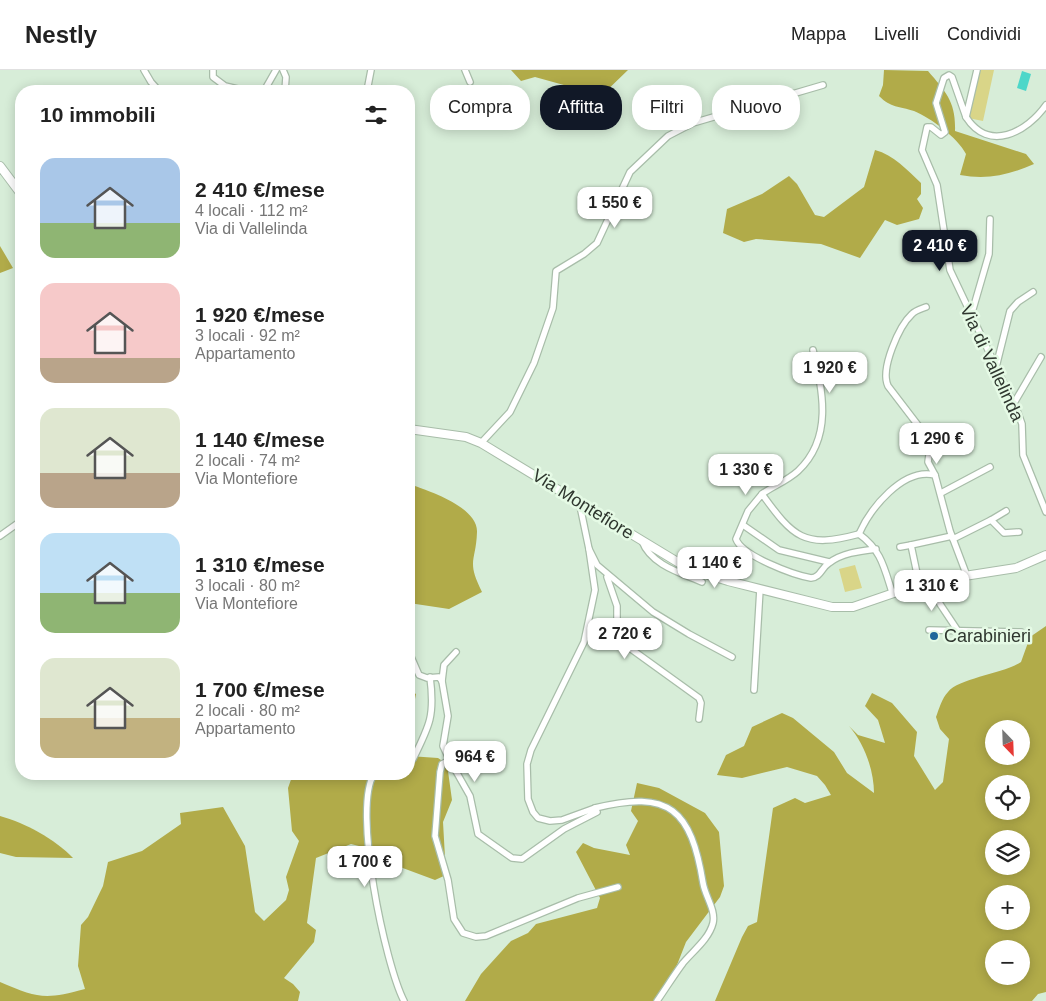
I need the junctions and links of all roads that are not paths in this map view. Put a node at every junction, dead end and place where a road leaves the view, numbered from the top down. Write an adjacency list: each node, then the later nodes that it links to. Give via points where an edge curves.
1 (144, 70): 9 (street)
2 (213, 70): 10 (street, via 217,81)
3 (276, 70): 11 (street)
4 (283, 70): 12 (street)
5 (372, 70): 13 (street)
6 (465, 70): 8 (street)
7 (977, 70): 16 (street)
8 (470, 82)
9 (154, 85)
10 (229, 85)
11 (267, 85)
12 (285, 85)
13 (368, 85)
14 (823, 85): 28 (street, via 686,126 664,139 636,165 625,180 597,243 556,271 553,308 534,363 510,412)
15 (1046, 105): 16 (street, via 1026,126 1006,135 982,132)
16 (966, 117): 22 (street, Via di Vallelinda, via 952,77 948,76 936,101 945,132 940,135 932,127 927,127 922,150 937,185 949,266)
17 (0, 166): 18 (main road)
18 (15, 186)
19 (990, 219): 22 (street, via 989,251)
20 (1033, 292): 25 (street, via 1010,311)
21 (926, 307): 30 (street, via 914,313 904,324 884,375 927,437 930,448 928,462)
22 (970, 316): 25 (street, Via di Vallelinda)
23 (813, 350): 32 (street, via 821,402 820,441 796,473)
24 (1041, 357): 26 (street)
25 (996, 367): 26 (street, Via di Vallelinda)
26 (1014, 403): 35 (street, Via di Vallelinda, via 1022,424 1023,455)
27 (415, 430): 28 (main road, Via Montefiore)
28 (482, 442): 33 (main road, Via Montefiore)
29 (990, 467): 31 (street)
30 (935, 475): 31 (street); 40 (street, via 918,476 891,490 871,511)
31 (941, 493): 42 (street)
32 (762, 494): 38 (street, via 749,509); 40 (street, via 783,522 803,537 828,540)
33 (579, 501): 43 (main road, Via Montefiore); 46 (street)
34 (1006, 511): 36 (street)
35 (1046, 512)
36 (991, 520): 39 (street, via 1004,533); 42 (street)
37 (15, 525): 41 (street)
38 (743, 525): 49 (street, via 777,549); 49 (street, via 737,537 738,543 781,571 814,578)
39 (1019, 532)
40 (859, 534): 47 (street)
41 (0, 536)
42 (953, 538): 44 (street); 51 (street)
43 (642, 541): 53 (street, via 656,560); 55 (main road, Via Montefiore, via 693,570)
44 (911, 545): 45 (street); 54 (street)
45 (900, 547)
46 (589, 549): 50 (street, via 595,562); 70 (street, via 595,582 592,610 580,654 529,754 528,796 534,814 544,821 562,820)
47 (876, 550): 49 (street, via 847,554); 56 (street)
48 (1046, 556): 51 (main road, Via Montefiore, via 1016,568)
49 (829, 562)
50 (606, 573): 61 (street, via 653,612); 66 (street, via 615,599 620,642 698,697 701,703)
51 (967, 576): 52 (main road, Via Montefiore)
52 (933, 580): 54 (main road, Via Montefiore); 58 (street, via 940,604)
53 (702, 582)
54 (919, 584): 56 (main road, Via Montefiore)
55 (760, 589): 56 (main road, Via Montefiore, via 841,608); 65 (street)
56 (892, 592)
57 (929, 630): 58 (street)
58 (958, 631): 59 (street)
59 (1021, 632)
60 (456, 652): 64 (street, via 444,665)
61 (732, 657)
62 (415, 668): 63 (street, via 421,676)
63 (430, 678): 64 (street, via 439,677); 67 (street, via 432,718)
64 (442, 681): 68 (street, via 448,713 443,746)
65 (754, 690)
66 (699, 719)
67 (415, 753)
68 (455, 769): 70 (street, via 471,799 478,834 516,859 525,858 564,829 595,814 598,810); 71 (street, via 448,762 440,768 435,831 454,919 463,933 486,936 581,897)
69 (372, 780): 72 (street, via 368,792 368,854 384,943)
70 (595, 808): 73 (street, via 628,800 658,802 676,815 694,840 704,891 713,911 713,924)
71 (618, 887)
72 (404, 1001)
73 (657, 1001)

